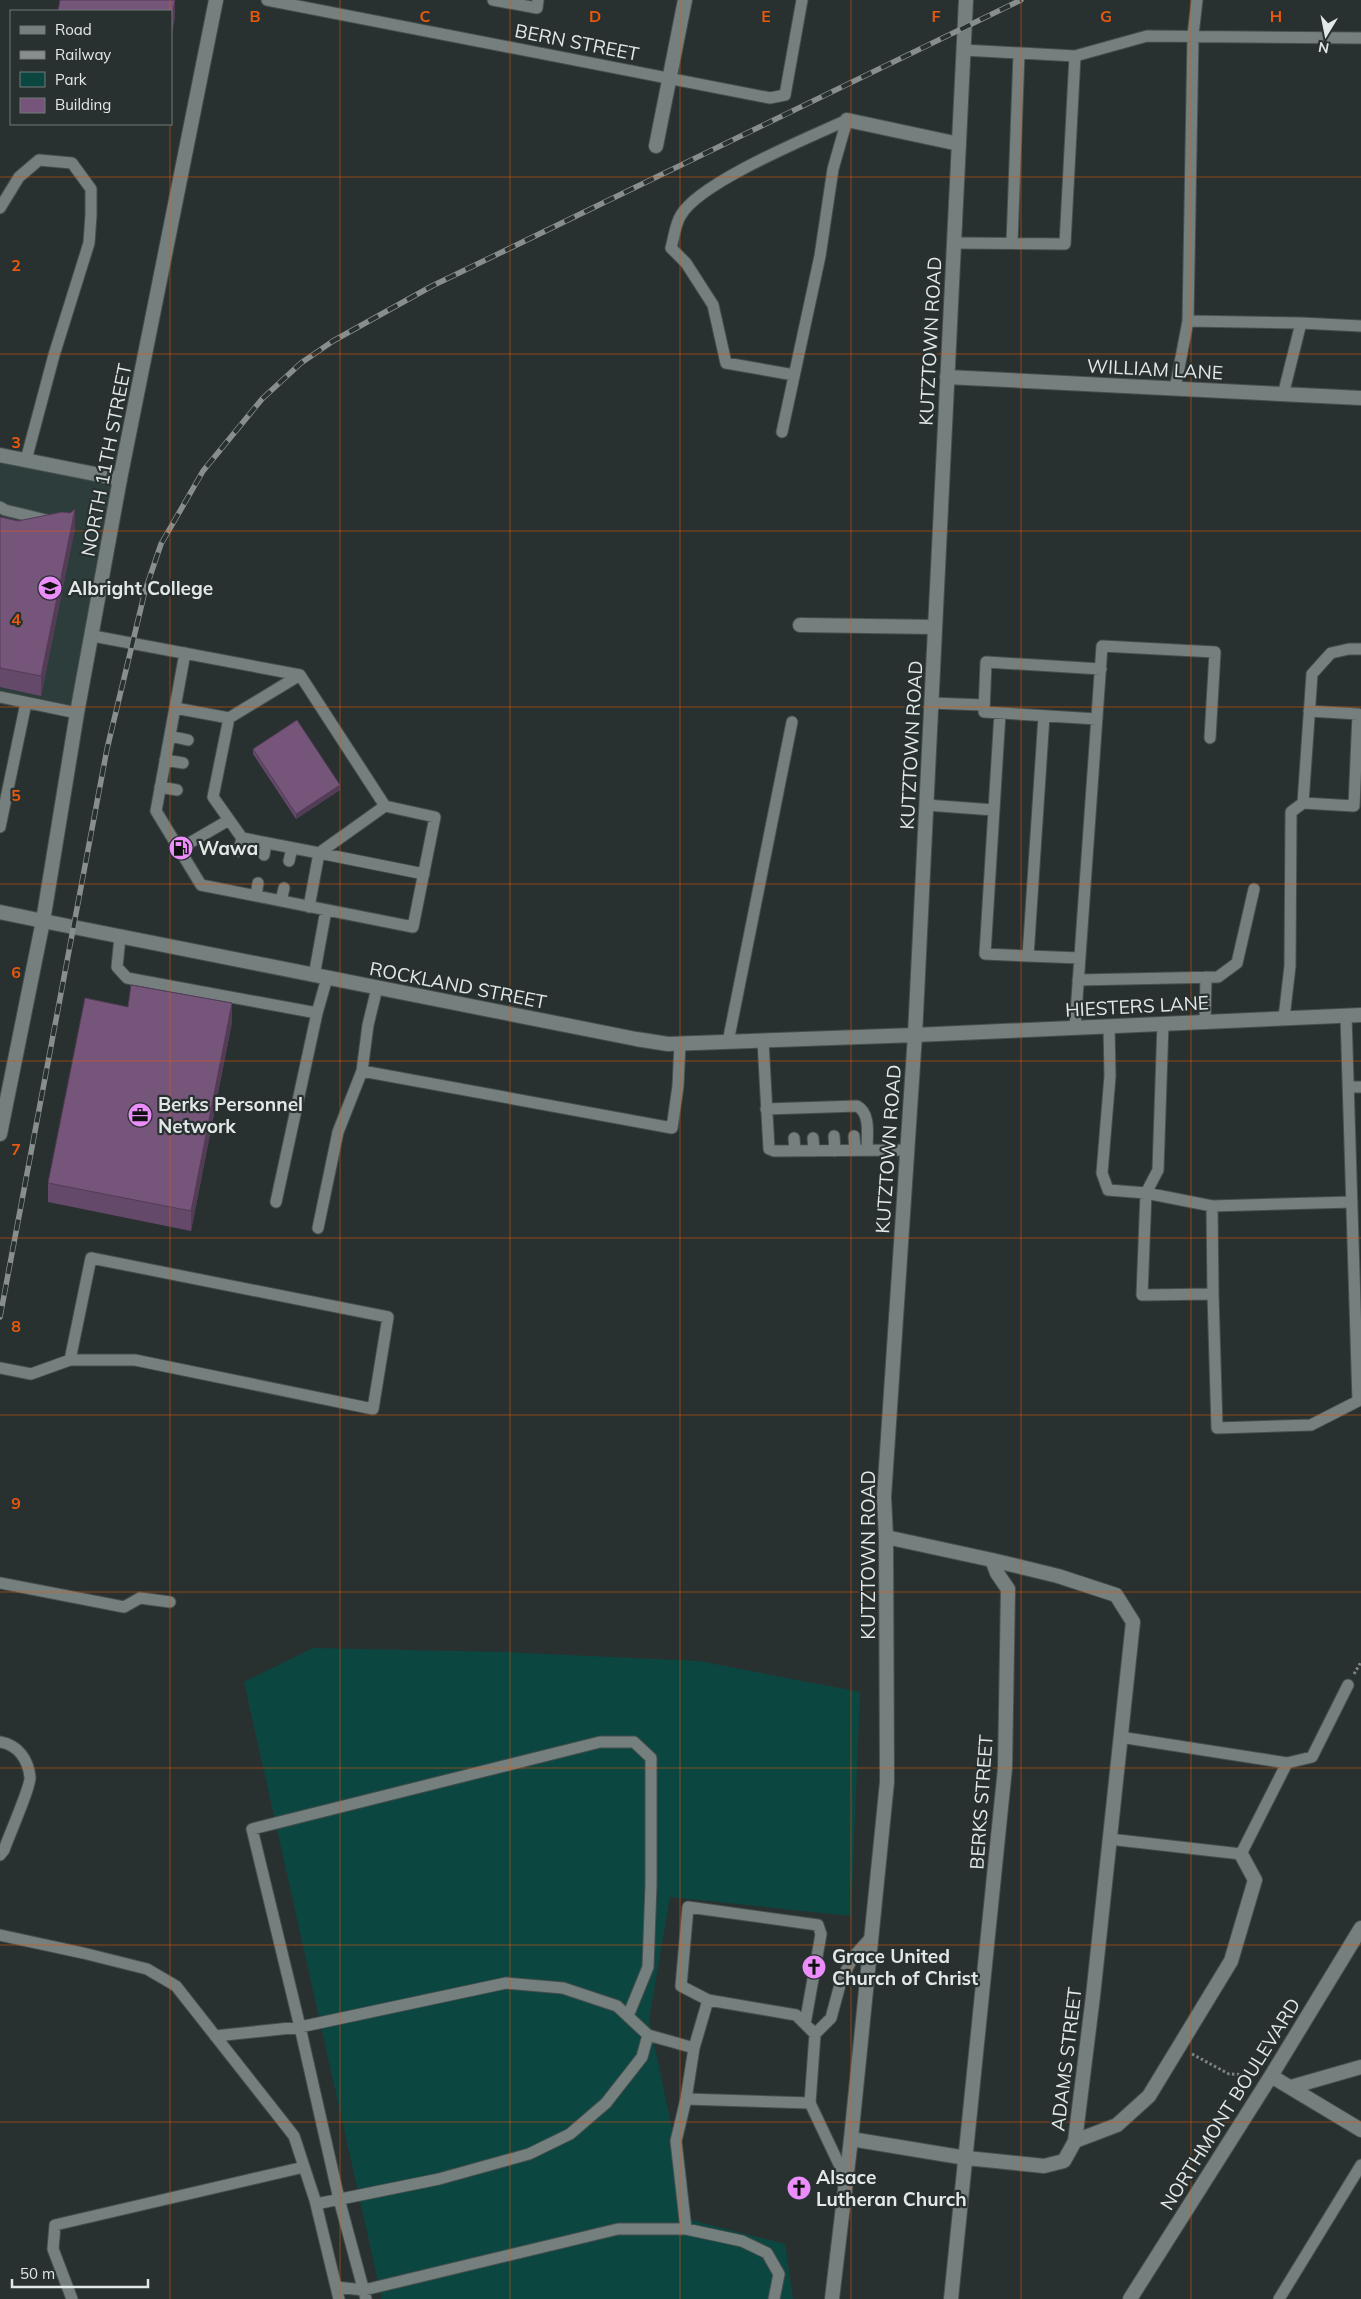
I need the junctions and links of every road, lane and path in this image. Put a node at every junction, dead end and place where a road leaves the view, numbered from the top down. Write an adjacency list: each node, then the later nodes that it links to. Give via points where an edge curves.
1 (216, 0): 32 (street, NORTH 11TH STREET)
2 (267, 0): 14 (lane, BERN STREET)
3 (493, 0): 4 (lane, via 537,8)
4 (538, 0)
5 (685, 0): 14 (street)
6 (802, 0): 14 (lane, BERN STREET, via 785,95 770,98)
7 (966, 0): 11 (street, KUTZTOWN ROAD)
8 (1197, 0): 9 (lane)
9 (1193, 35): 10 (lane); 13 (lane, via 1147,36); 21 (lane)
10 (1361, 38)
11 (964, 50): 12 (lane); 16 (street, KUTZTOWN ROAD)
12 (1019, 53): 13 (lane); 20 (lane)
13 (1075, 56): 20 (lane, via 1064,244)
14 (670, 79): 17 (street)
15 (847, 120): 16 (street); 24 (lane, via 833,169 820,256); 24 (lane, via 765,157 703,194 681,215 671,248 686,263 713,305 726,363)
16 (959, 144): 19 (street, KUTZTOWN ROAD)
17 (656, 146)
18 (0, 208): 31 (lane, via 19,177 39,160 72,163 91,189 89,243)
19 (954, 243): 20 (lane); 25 (street, KUTZTOWN ROAD)
20 (1012, 243)
21 (1188, 321): 22 (lane); 26 (lane)
22 (1301, 323): 23 (lane); 27 (lane)
23 (1361, 326)
24 (794, 375): 29 (lane)
25 (947, 377): 26 (street, WILLIAM LANE); 36 (street, KUTZTOWN ROAD)
26 (1175, 389): 27 (street, WILLIAM LANE)
27 (1283, 395): 28 (street, WILLIAM LANE)
28 (1361, 398)
29 (782, 432)
30 (0, 455): 31 (street)
31 (26, 460): 32 (street)
32 (120, 479): 37 (street, NORTH 11TH STREET)
33 (0, 507): 34 (lane)
34 (59, 523)
35 (800, 625): 36 (street)
36 (935, 627): 44 (street, KUTZTOWN ROAD)
37 (93, 636): 39 (lane); 49 (street, NORTH 11TH STREET)
38 (1361, 649): 47 (lane, via 1331,653 1312,674)
39 (185, 653): 41 (lane); 46 (lane)
40 (1100, 669): 45 (lane, via 986,662); 52 (lane); 55 (lane, via 1102,646 1215,652)
41 (300, 675): 51 (lane); 63 (lane)
42 (0, 697): 43 (lane)
43 (26, 703): 49 (lane); 66 (lane)
44 (931, 703): 45 (lane); 62 (street, KUTZTOWN ROAD)
45 (984, 706): 48 (lane, via 984,712)
46 (175, 708): 51 (lane); 54 (lane)
47 (1310, 711): 61 (lane); 61 (lane, via 1358,714 1354,806)
48 (1000, 713): 50 (lane); 64 (lane)
49 (77, 714): 86 (street, NORTH 11TH STREET)
50 (1044, 716): 52 (lane); 88 (lane)
51 (229, 718): 65 (lane, via 218,746 208,796)
52 (1097, 719): 89 (lane)
53 (792, 722): 104 (lane)
54 (170, 736): 56 (lane); 57 (lane)
55 (1210, 738)
56 (188, 740)
57 (165, 760): 58 (lane); 59 (lane)
58 (183, 763)
59 (160, 787): 60 (lane); 70 (lane, via 156,811)
60 (177, 790)
61 (1303, 803): 97 (lane, via 1292,812 1290,966)
62 (926, 805): 64 (lane); 102 (street, KUTZTOWN ROAD)
63 (385, 806): 72 (lane); 75 (lane, via 435,817)
64 (994, 810): 88 (lane, via 985,954)
65 (229, 820): 67 (lane); 70 (lane)
66 (0, 827)
67 (242, 838): 68 (lane); 71 (lane)
68 (266, 843): 69 (lane); 73 (lane)
69 (292, 848): 72 (lane); 74 (lane)
70 (179, 849): 80 (lane, via 201,885)
71 (239, 851)
72 (319, 854): 75 (lane); 83 (lane)
73 (264, 856)
74 (289, 861)
75 (424, 874): 84 (lane, via 413,928)
76 (234, 879): 80 (lane)
77 (258, 883): 81 (lane)
78 (284, 888): 82 (lane)
79 (1254, 889): 91 (lane, via 1237,963 1218,977)
80 (231, 891): 81 (lane)
81 (256, 896): 82 (lane)
82 (281, 901): 83 (lane)
83 (308, 907): 84 (lane)
84 (326, 910): 90 (lane)
85 (0, 912): 86 (street, ROCKLAND STREET)
86 (43, 921): 87 (street, ROCKLAND STREET); 107 (street, NORTH 11TH STREET)
87 (120, 937): 90 (street, ROCKLAND STREET); 94 (lane, via 117,967 127,978)
88 (1028, 956): 89 (lane)
89 (1080, 958): 92 (lane)
90 (321, 977): 93 (street, ROCKLAND STREET); 94 (lane)
91 (1206, 977): 92 (lane); 98 (lane)
92 (1078, 980): 101 (lane)
93 (377, 988): 105 (street, ROCKLAND STREET, via 636,1039); 106 (lane)
94 (317, 1013): 124 (lane)
95 (1361, 1015): 96 (street, HIESTERS LANE)
96 (1346, 1016): 97 (street, HIESTERS LANE); 108 (lane)
97 (1284, 1018): 98 (street, HIESTERS LANE)
98 (1205, 1021): 99 (street, HIESTERS LANE)
99 (1163, 1023): 100 (street, HIESTERS LANE); 123 (lane, via 1158,1170)
100 (1109, 1026): 101 (street, HIESTERS LANE); 123 (lane, via 1110,1076 1102,1173 1108,1190)
101 (1075, 1027): 102 (street, HIESTERS LANE)
102 (915, 1035): 103 (street, ROCKLAND STREET); 119 (street, KUTZTOWN ROAD)
103 (763, 1041): 104 (street, ROCKLAND STREET); 110 (lane)
104 (728, 1042): 105 (street, ROCKLAND STREET)
105 (680, 1043): 106 (lane, via 672,1128)
106 (362, 1071): 127 (lane, via 338,1132)
107 (6, 1080): 111 (street, NORTH 11TH STREET)
108 (1348, 1087): 109 (lane); 114 (lane)
109 (1361, 1087)
110 (766, 1109): 118 (lane, via 813,1113 863,1109); 120 (lane, via 769,1149)
111 (0, 1134)
112 (834, 1136): 122 (lane)
113 (854, 1136): 117 (lane)
114 (1355, 1136): 125 (lane)
115 (794, 1138): 120 (lane)
116 (814, 1138): 121 (lane)
117 (855, 1150): 118 (lane); 122 (lane)
118 (867, 1150): 119 (lane)
119 (908, 1150): 133 (street, KUTZTOWN ROAD, via 884,1497)
120 (795, 1151): 121 (lane)
121 (814, 1151): 122 (lane)
122 (835, 1151)
123 (1146, 1193): 126 (lane); 129 (lane, via 1142,1295)
124 (276, 1202)
125 (1352, 1202): 126 (lane); 128 (lane)
126 (1212, 1206): 129 (lane)
127 (318, 1228)
128 (1358, 1287): 132 (lane)
129 (1214, 1294): 132 (lane, via 1217,1428 1311,1425)
130 (70, 1360): 130 (lane, via 91,1258 388,1317 373,1408 135,1360); 131 (lane, via 31,1374)
131 (0, 1368)
132 (1360, 1401)
133 (886, 1537): 134 (street); 146 (street, KUTZTOWN ROAD, via 887,1782)
134 (992, 1560): 139 (street, ADAMS STREET, via 1058,1576 1116,1595 1133,1622); 164 (street, BERKS STREET, via 1008,1590 1005,1768)
135 (0, 1583): 136 (lane, via 124,1607 140,1598)
136 (170, 1602)
137 (1348, 1685): 140 (lane, via 1312,1756)
138 (0, 1742): 142 (lane, via 8,1743 24,1755 30,1778)
139 (1119, 1743): 140 (lane); 141 (street, ADAMS STREET)
140 (1287, 1763): 143 (lane)
141 (1109, 1839): 143 (lane); 163 (street, ADAMS STREET)
142 (0, 1854)
143 (1241, 1854): 154 (street, via 1255,1880 1230,1961)
144 (0, 1935): 153 (lane, via 147,1970 176,1986)
145 (1359, 1935): 157 (street, NORTHMONT BOULEVARD)
146 (872, 1936): 151 (lane, via 853,1957 831,2018); 162 (street, KUTZTOWN ROAD)
147 (708, 2000): 149 (lane, via 796,2015); 149 (lane, via 682,1986 688,1907 818,1925 821,1934); 155 (lane)
148 (628, 2016): 150 (lane, via 617,2006 563,1988 506,1983); 150 (lane, via 648,1967 652,1885 651,1758 634,1742 600,1742 252,1829); 152 (lane)
149 (805, 2024): 151 (lane)
150 (300, 2027): 153 (lane); 168 (lane)
151 (815, 2034): 160 (lane)
152 (648, 2035): 155 (lane); 168 (lane, via 642,2057 606,2103 570,2134 529,2154 439,2179)
153 (215, 2036): 166 (lane, via 294,2136)
154 (1179, 2046): 157 (path, via 1229,2074); 163 (street, via 1149,2096 1117,2125)
155 (694, 2048): 159 (lane)
156 (1361, 2067): 158 (street)
157 (1271, 2076): 158 (street); 177 (street, NORTHMONT BOULEVARD)
158 (1291, 2086): 161 (street)
159 (686, 2099): 160 (lane); 170 (lane, via 676,2141)
160 (810, 2103): 167 (lane)
161 (1361, 2130)
162 (851, 2139): 164 (street, ADAMS STREET); 167 (street, KUTZTOWN ROAD)
163 (1075, 2141): 164 (street, ADAMS STREET, via 1064,2161 1044,2166)
164 (966, 2158): 176 (street)
165 (1361, 2165): 178 (lane)
166 (304, 2167): 169 (lane); 173 (lane, via 55,2225 52,2249)
167 (846, 2179): 175 (street, KUTZTOWN ROAD)
168 (339, 2199): 169 (lane); 172 (lane)
169 (316, 2204): 171 (lane)
170 (686, 2230): 172 (lane, via 618,2229); 174 (lane, via 742,2242 767,2253 779,2274)
171 (337, 2293): 172 (lane)
172 (365, 2295)
173 (72, 2299)
174 (774, 2299)
175 (832, 2299)
176 (951, 2299)
177 (1130, 2299)
178 (1279, 2299)

